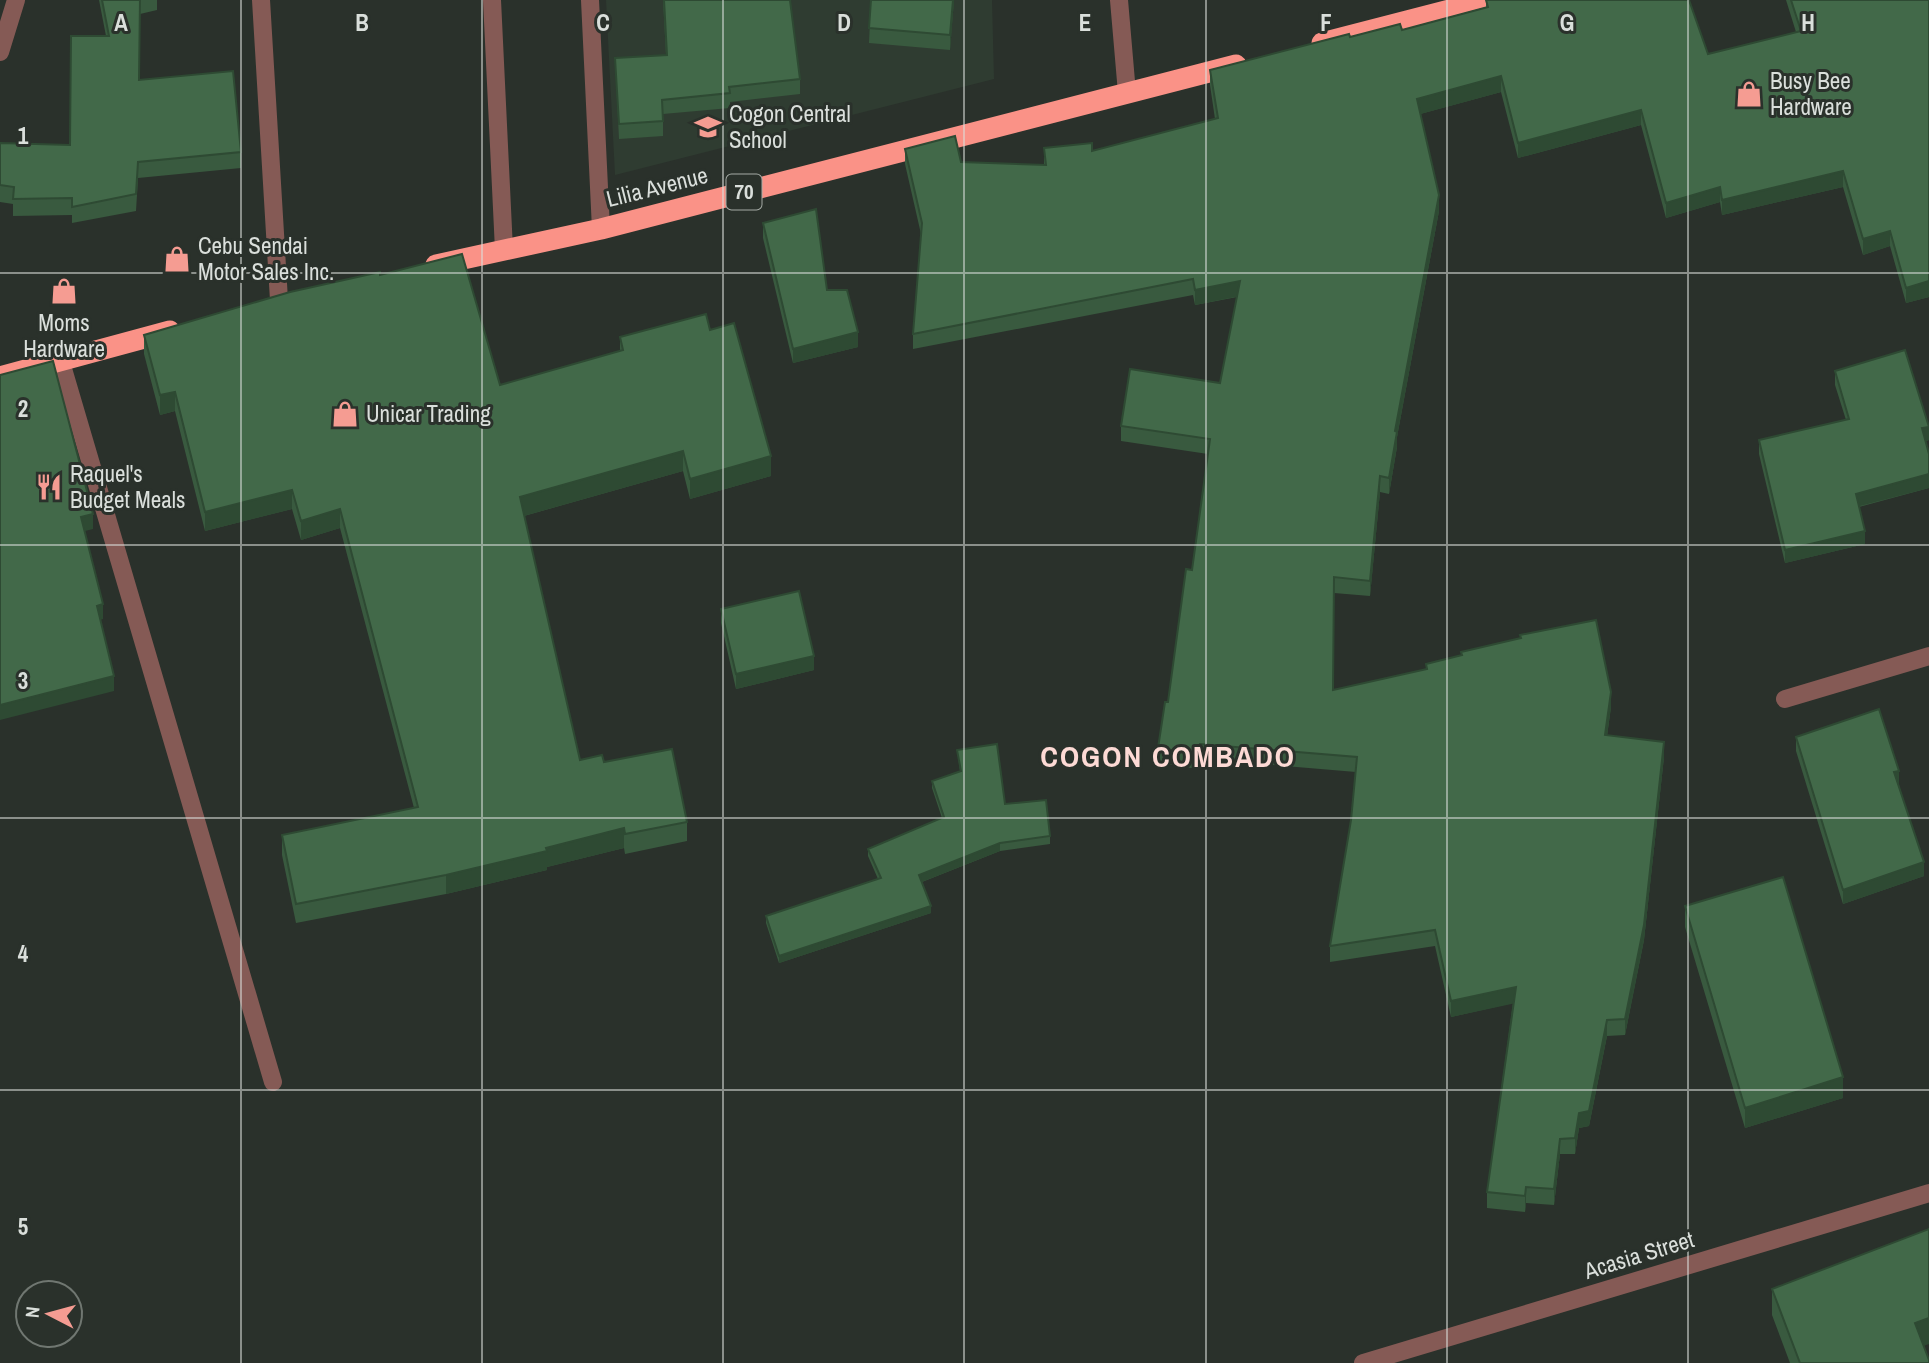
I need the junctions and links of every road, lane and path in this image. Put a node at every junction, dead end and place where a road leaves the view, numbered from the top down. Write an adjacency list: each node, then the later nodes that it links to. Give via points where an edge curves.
1 (16, 0): 8 (street)
2 (261, 0): 14 (street)
3 (492, 0): 12 (street)
4 (590, 0): 11 (street)
5 (1119, 0): 10 (street)
6 (1488, 0): 7 (highway)
7 (1301, 48)
8 (0, 51)
9 (1261, 59): 10 (highway, Lilia Avenue / 70)
10 (1127, 93): 11 (highway, Lilia Avenue / 70)
11 (601, 229): 12 (highway, Lilia Avenue / 70)
12 (504, 250): 13 (highway, Lilia Avenue / 70)
13 (411, 271)
14 (286, 298): 15 (highway)
15 (254, 307)
16 (190, 326): 17 (highway)
17 (61, 362): 18 (highway); 21 (street)
18 (0, 377)
19 (1929, 656): 20 (street)
20 (1785, 699)
21 (273, 1082)
22 (1929, 1194): 23 (street, Acasia Street)
23 (1363, 1363)

